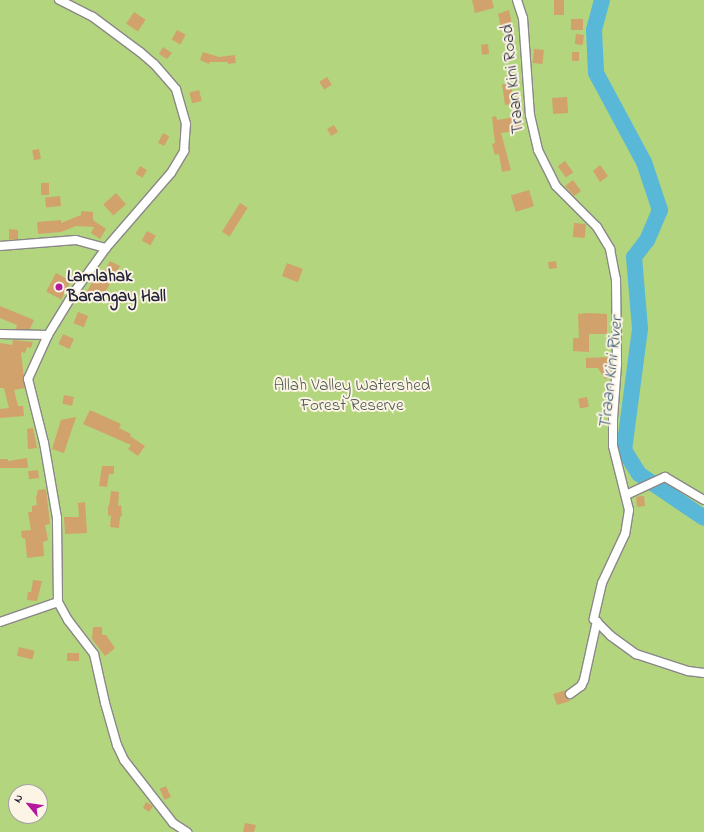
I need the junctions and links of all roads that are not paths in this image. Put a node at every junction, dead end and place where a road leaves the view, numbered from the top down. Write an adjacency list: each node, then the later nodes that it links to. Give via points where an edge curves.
1 (59, 0): 4 (street, via 93,17 154,64 176,89 186,124 184,150 171,173)
2 (517, 0): 7 (street, Traan Kini Road, via 523,18 530,115 538,150 556,186 597,228 610,249 616,278 617,364 613,446)
3 (0, 246): 4 (street, via 76,240)
4 (106, 248): 6 (street)
5 (0, 334): 6 (street)
6 (48, 335): 9 (street, via 28,379 44,443 57,518)
7 (626, 495): 8 (street, via 664,477); 10 (street, Traan Kini Road, via 629,510 625,534 602,583 594,619)
8 (704, 500)
9 (58, 602): 11 (street); 14 (street, via 68,620 94,654 104,703 124,760 173,823)
10 (597, 621): 12 (street, via 611,636 636,654 688,671); 13 (street, via 584,680 581,686)
11 (0, 622)
12 (704, 673)
13 (570, 694)
14 (187, 832)

